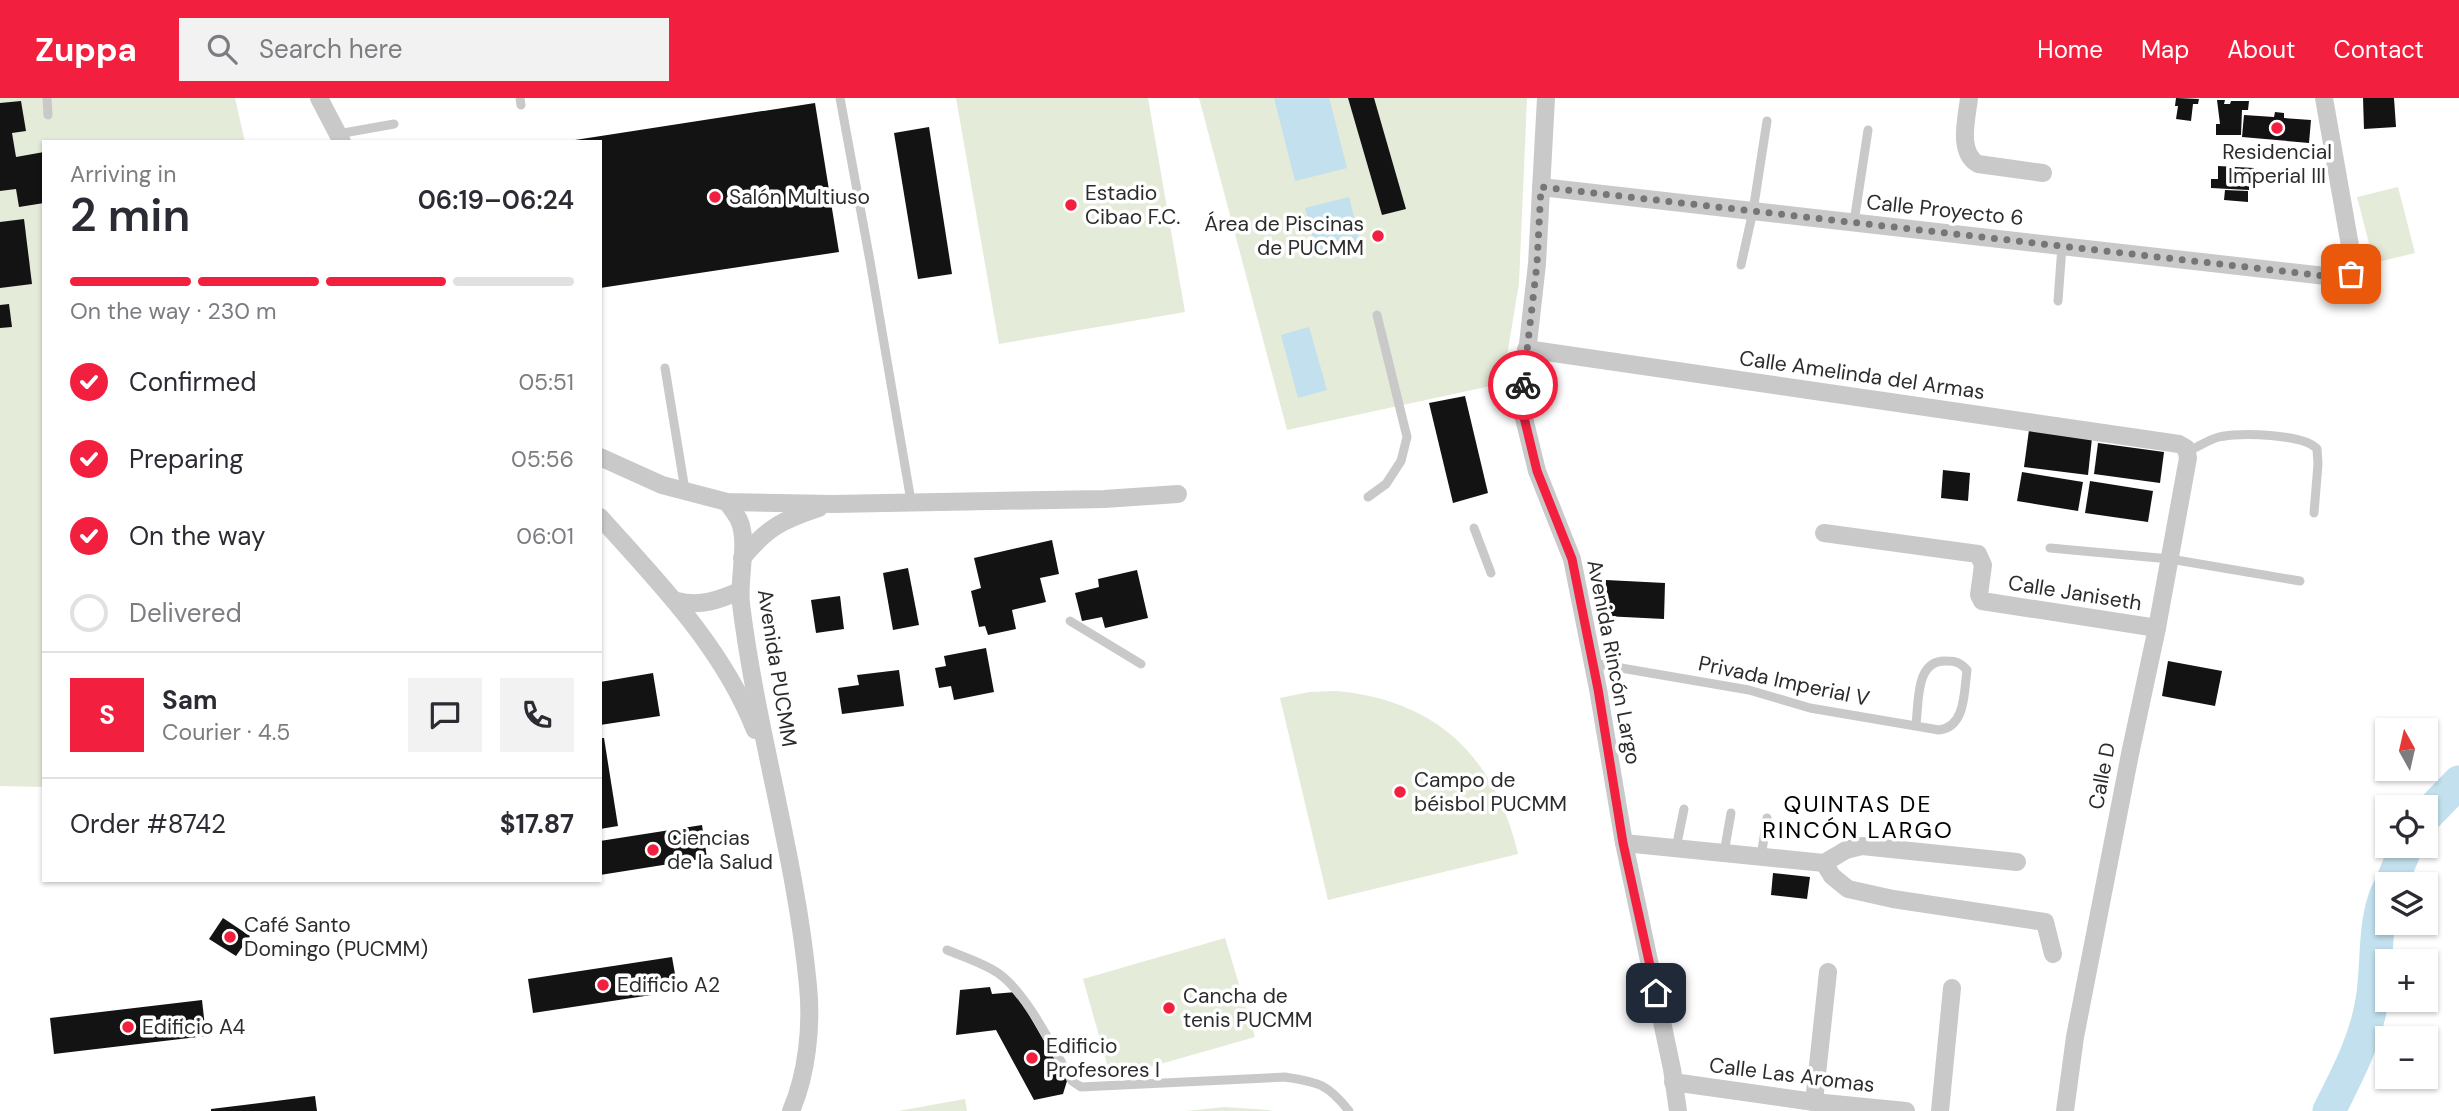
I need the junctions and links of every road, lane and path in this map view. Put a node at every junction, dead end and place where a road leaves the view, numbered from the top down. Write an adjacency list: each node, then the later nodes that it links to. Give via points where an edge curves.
1 (47, 98): 7 (lane)
2 (319, 98): 11 (street)
3 (840, 98): 27 (lane)
4 (1546, 98): 13 (street, Avenida Rincón Largo)
5 (1969, 98): 12 (street, via 1965,141 1973,162)
6 (2324, 98): 16 (street, Calle Proyecto 6, via 2352,257 2351,274 2343,278)
7 (48, 115)
8 (1767, 121): 14 (lane)
9 (394, 124): 11 (lane)
10 (1868, 130): 15 (lane)
11 (340, 138)
12 (2043, 173)
13 (1541, 187): 14 (street, Calle Proyecto 6); 20 (street, Avenida Rincón Largo)
14 (1753, 211): 15 (street, Calle Proyecto 6); 17 (lane)
15 (1854, 222): 16 (street, Calle Proyecto 6)
16 (2062, 246): 18 (lane)
17 (1741, 265)
18 (2058, 301)
19 (1377, 315): 26 (lane, via 1407,436 1401,461 1386,484)
20 (1526, 349): 22 (street, Calle Amelinda del Armas, via 2165,442 2183,445); 43 (street, Avenida Rincón Largo, via 1521,405 1537,471 1572,559)
21 (665, 368): 24 (lane)
22 (2188, 451): 30 (lane, via 2219,437 2252,434 2308,442 2317,449); 36 (street, Calle D)
23 (602, 458): 24 (street, via 662,485)
24 (685, 490): 28 (street)
25 (1178, 494): 27 (street)
26 (1368, 497)
27 (911, 501): 29 (street)
28 (727, 502): 29 (street); 35 (street, Avenida PUCMM, via 743,536)
29 (832, 504): 35 (street, via 789,518 759,537)
30 (2314, 513)
31 (602, 519): 40 (street, Avenida PUCMM)
32 (1474, 528): 37 (lane)
33 (1824, 533): 42 (street, Calle Janiseth, via 1978,554 1983,565 1982,601)
34 (2050, 548): 36 (lane)
35 (741, 558): 39 (street, Avenida PUCMM)
36 (2170, 559): 38 (lane); 42 (street, Calle D)
37 (1491, 573)
38 (2300, 581)
39 (740, 591): 40 (street, via 710,603); 46 (street, Avenida PUCMM)
40 (677, 601): 46 (street, Avenida PUCMM, via 744,703)
41 (1070, 621): 44 (lane)
42 (2157, 628): 67 (street, Calle D, via 2078,1023)
43 (1592, 663): 45 (lane, Privada Imperial V, via 1749,690 1810,708); 50 (street, Avenida Rincón Largo)
44 (1141, 664)
45 (1916, 724): 45 (lane, Privada Imperial V, via 1939,730 1958,720 1967,670 1957,662 1935,662 1922,674)
46 (770, 769): 62 (street, Avenida PUCMM, via 787,841 808,987 808,1039)
47 (1684, 809): 51 (lane)
48 (1731, 813): 52 (lane)
49 (1767, 818): 53 (lane)
50 (1623, 843): 51 (street); 60 (street, Avenida Rincón Largo)
51 (1676, 848): 52 (street)
52 (1724, 853): 53 (street)
53 (1761, 857): 55 (street)
54 (2017, 862): 55 (street, via 1862,846)
55 (1824, 863): 57 (street, via 1848,889 2045,922)
56 (947, 950): 63 (lane, via 986,966 1009,982 1072,1081 1082,1087 1285,1077 1314,1082 1334,1093)
57 (2053, 954)
58 (1828, 972): 61 (street)
59 (1952, 988): 66 (street)
60 (1673, 1082): 61 (street, Calle Las Aromas); 64 (street, Avenida Rincón Largo)
61 (1814, 1102): 65 (street, Calle Las Aromas)
62 (792, 1111)
63 (1349, 1111)
64 (1678, 1111)
65 (1906, 1111)
66 (1940, 1111)
67 (2065, 1111)

